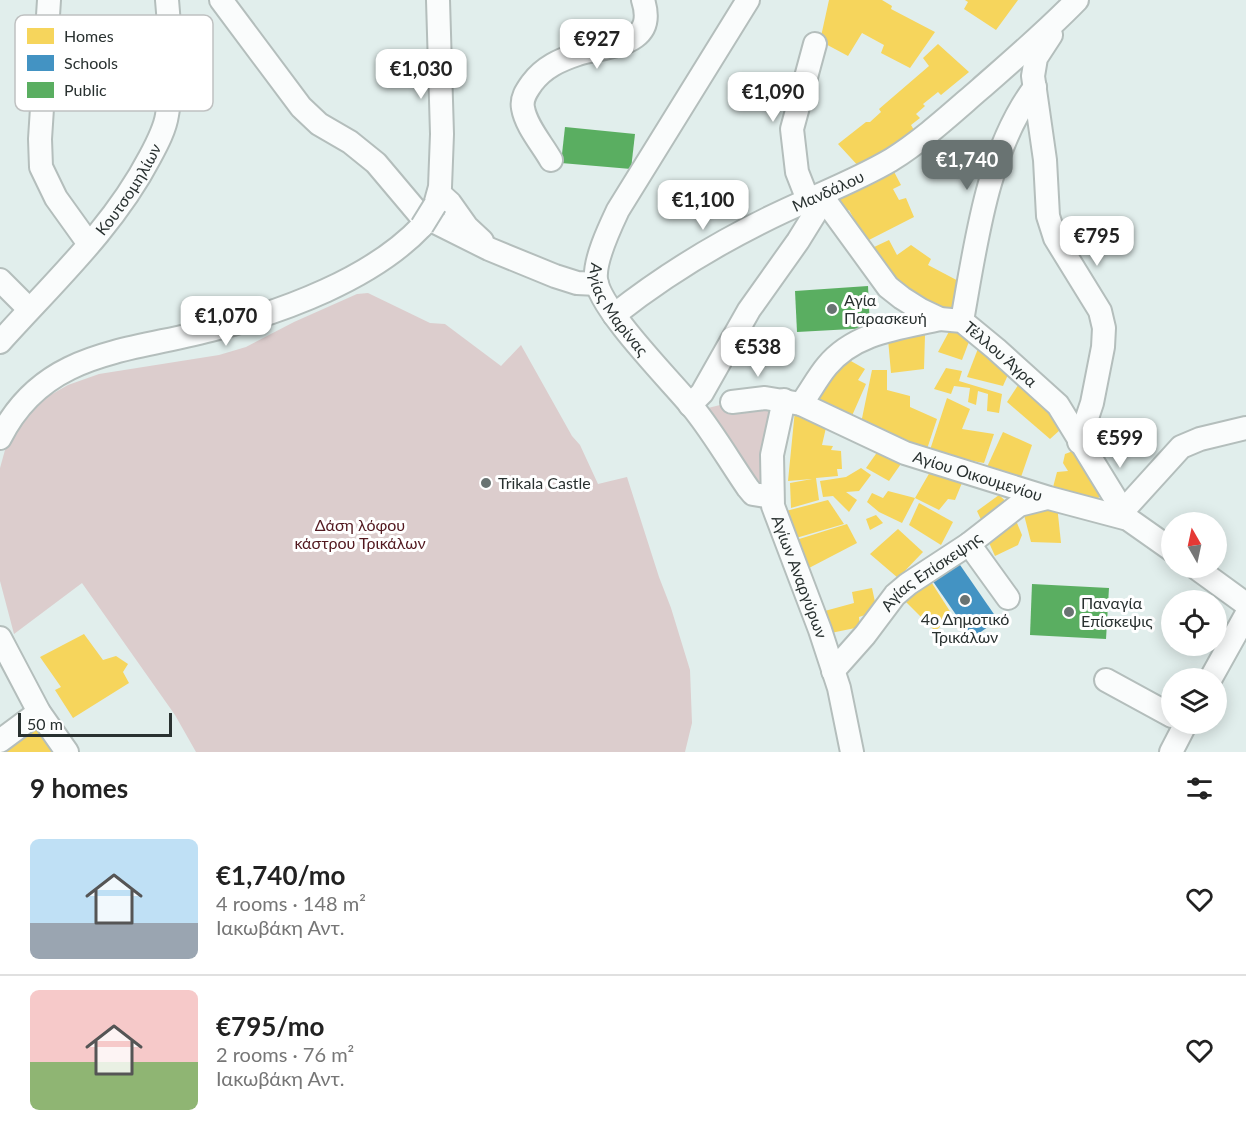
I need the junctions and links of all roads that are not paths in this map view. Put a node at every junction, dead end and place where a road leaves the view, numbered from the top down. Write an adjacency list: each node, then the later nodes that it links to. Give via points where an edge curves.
1 (49, 0): 8 (street)
2 (167, 0): 9 (street, Κουτσομηλίων)
3 (221, 0): 18 (street, via 292,97 314,119 376,163 419,214)
4 (438, 0): 16 (street, via 442,134)
5 (644, 0): 14 (street, via 646,18 641,31 632,39 560,60 537,76 526,91 524,114)
6 (748, 0): 20 (street, Αγίας Μαρίνας, via 618,210 596,269)
7 (1070, 6): 11 (street, via 1036,58); 15 (street, Μανδάλου, via 921,140)
8 (48, 15)
9 (168, 15)
10 (815, 44): 15 (street, Τέλλου Άγρα, via 792,129 797,172)
11 (1035, 87): 23 (street, via 1014,118 990,182); 30 (street, via 1050,224 1062,251 1100,310 1103,322 1103,347 1092,403)
12 (42, 111): 17 (street, via 41,167 56,198)
13 (167, 111): 17 (street, Κουτσομηλίων, via 135,185)
14 (551, 160)
15 (818, 198): 22 (street, Μανδάλου, via 782,212 681,267); 23 (street, Τέλλου Άγρα, via 888,287 902,298); 27 (street, via 798,241 749,310 702,393)
16 (437, 199): 18 (street, via 450,203); 29 (street, bridge, via 422,226 404,242 374,264 324,291 237,323 107,354 68,368 30,395)
17 (89, 244): 21 (street, Κουτσομηλίων)
18 (483, 246): 20 (street, via 577,283)
19 (0, 280): 21 (street)
20 (597, 284): 22 (street, Αγίας Μαρίνας)
21 (29, 309): 24 (street, Κουτσομηλίων)
22 (614, 315): 27 (street, Αγίας Μαρίνας)
23 (951, 320): 26 (street, Αγίων Αναργύρων, via 881,332 860,340 836,356); 30 (street, Τέλλου Άγρα, via 996,349 1058,405)
24 (0, 342)
25 (732, 402): 26 (street, via 765,398)
26 (792, 402): 31 (street, Αγίων Αναργύρων, via 772,455); 32 (street, Αγίου Οικουμενίου, via 905,453)
27 (690, 405): 31 (street, Αγίας Μαρίνας, via 753,494)
28 (1246, 428): 33 (street, via 1180,447)
29 (0, 438)
30 (1079, 442): 33 (street, Τέλλου Άγρα)
31 (772, 497): 42 (street, Αγίων Αναργύρων, via 776,518)
32 (1048, 498): 33 (street, Αγίου Οικουμενίου); 35 (street, Αγίας Επίσκεψης, via 1019,505)
33 (1125, 516): 34 (street, Αγίου Οικουμενίου)
34 (1161, 542)
35 (969, 544): 37 (street); 42 (street, Αγίας Επίσκεψης, via 896,595)
36 (1210, 578): 38 (street)
37 (1008, 598)
38 (1246, 604)
39 (1246, 615): 41 (street)
40 (0, 638): 45 (street)
41 (1217, 668)
42 (833, 670): 49 (street, Αγίων Αναργύρων)
43 (1106, 680): 44 (street)
44 (1161, 710)
45 (39, 712): 47 (street); 48 (street)
46 (1180, 734): 50 (street)
47 (0, 741)
48 (67, 752)
49 (852, 752)
50 (1172, 752)

